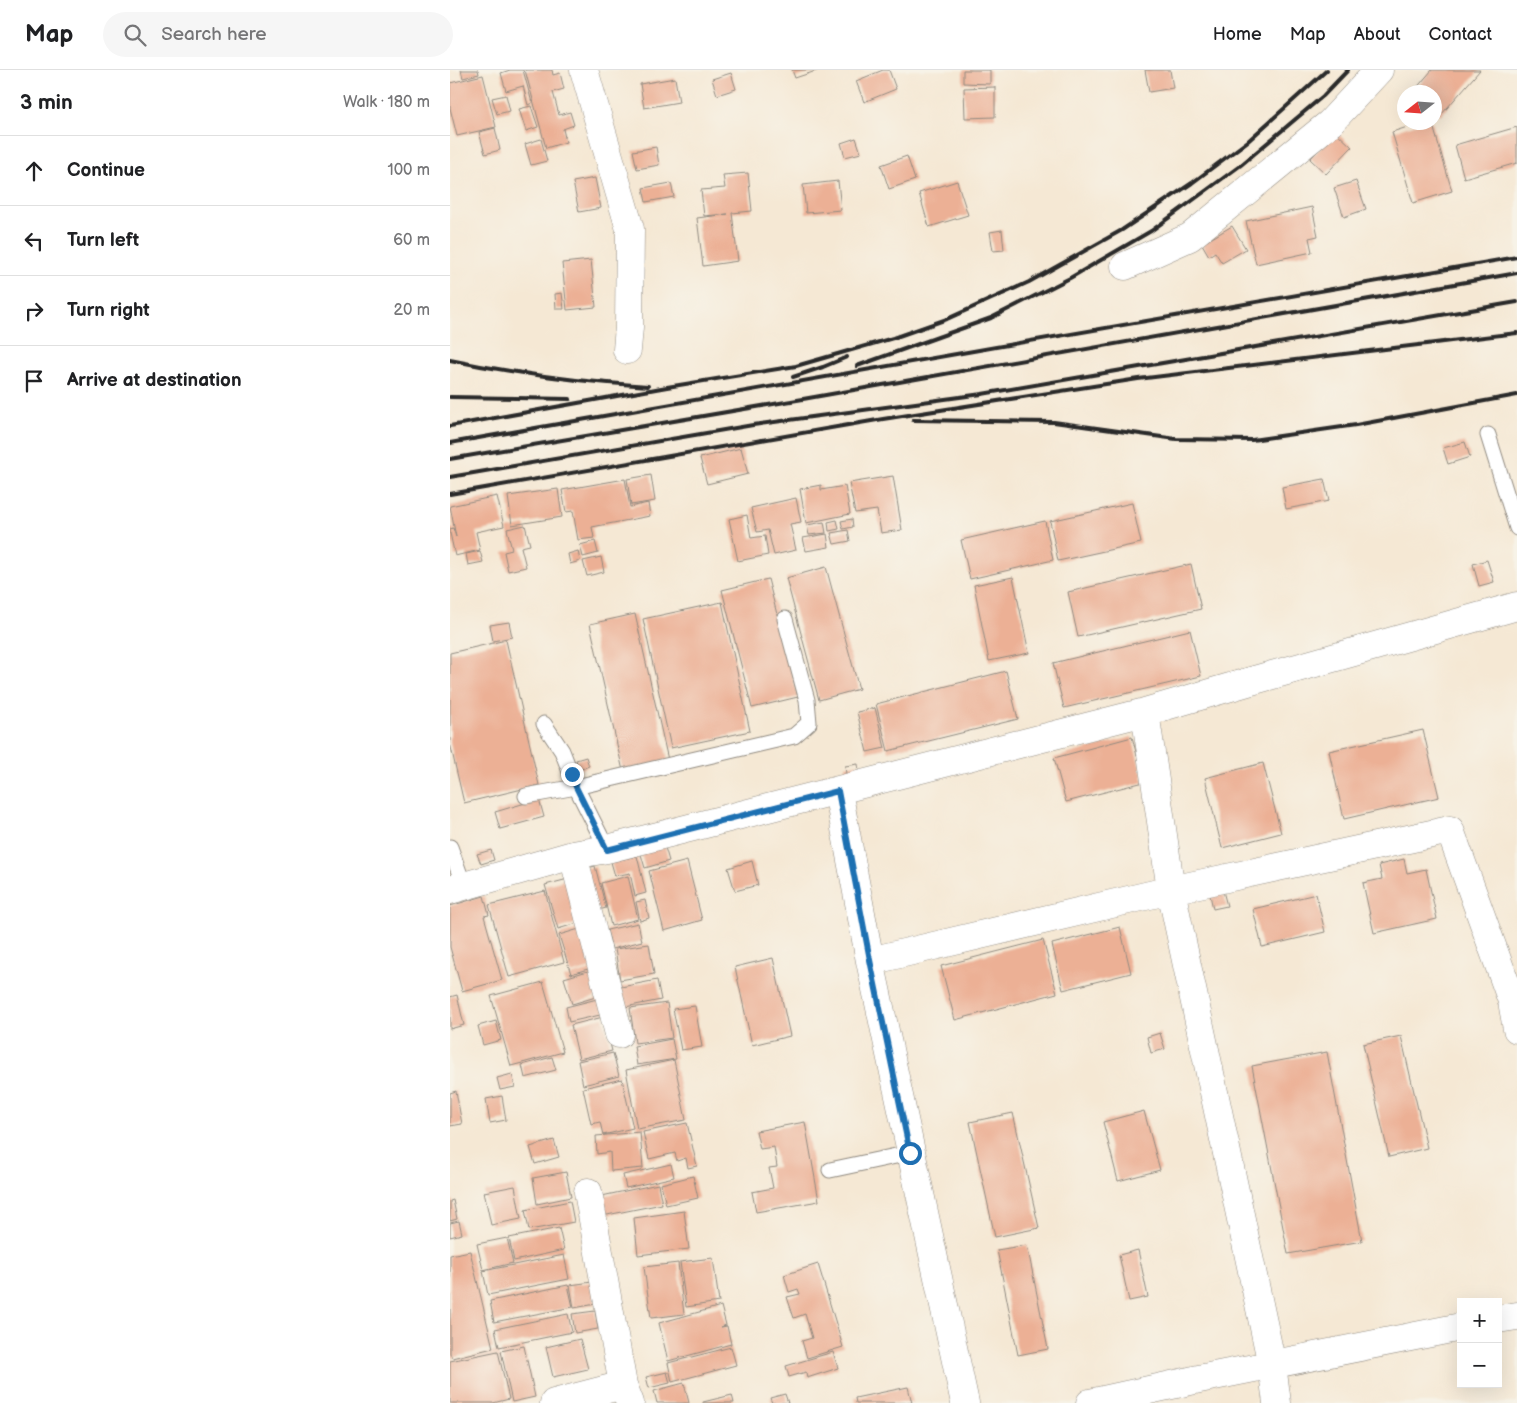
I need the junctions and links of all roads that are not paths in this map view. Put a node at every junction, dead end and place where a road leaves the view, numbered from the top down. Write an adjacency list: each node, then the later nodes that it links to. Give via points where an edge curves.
1 (584, 70): 4 (street, via 630,229)
2 (1380, 70): 3 (street, via 1330,123 1190,237)
3 (1125, 266)
4 (627, 350)
5 (1488, 435): 6 (lane)
6 (1517, 528)
7 (1517, 606): 9 (street)
8 (785, 619): 11 (lane, via 807,700 808,723 794,736)
9 (1145, 712): 12 (street); 18 (street)
10 (544, 724): 11 (lane, via 562,751)
11 (576, 787): 13 (lane); 15 (lane)
12 (838, 791): 15 (street); 19 (street)
13 (526, 796)
14 (450, 847): 17 (lane)
15 (607, 850): 16 (street)
16 (573, 855): 17 (street); 22 (street)
17 (457, 888)
18 (1171, 890): 19 (street); 20 (street, via 1450,830); 29 (street)
19 (870, 960): 23 (street)
20 (1514, 1001): 21 (street)
21 (1517, 1029)
22 (619, 1034)
23 (910, 1153): 24 (lane); 32 (street)
24 (830, 1170)
25 (588, 1192): 30 (street)
26 (1517, 1316): 27 (street)
27 (1502, 1318)
28 (1457, 1328): 29 (street)
29 (1272, 1365): 33 (street); 34 (street)
30 (626, 1394): 31 (street)
31 (554, 1403)
32 (965, 1403)
33 (1090, 1403)
34 (1277, 1403)

